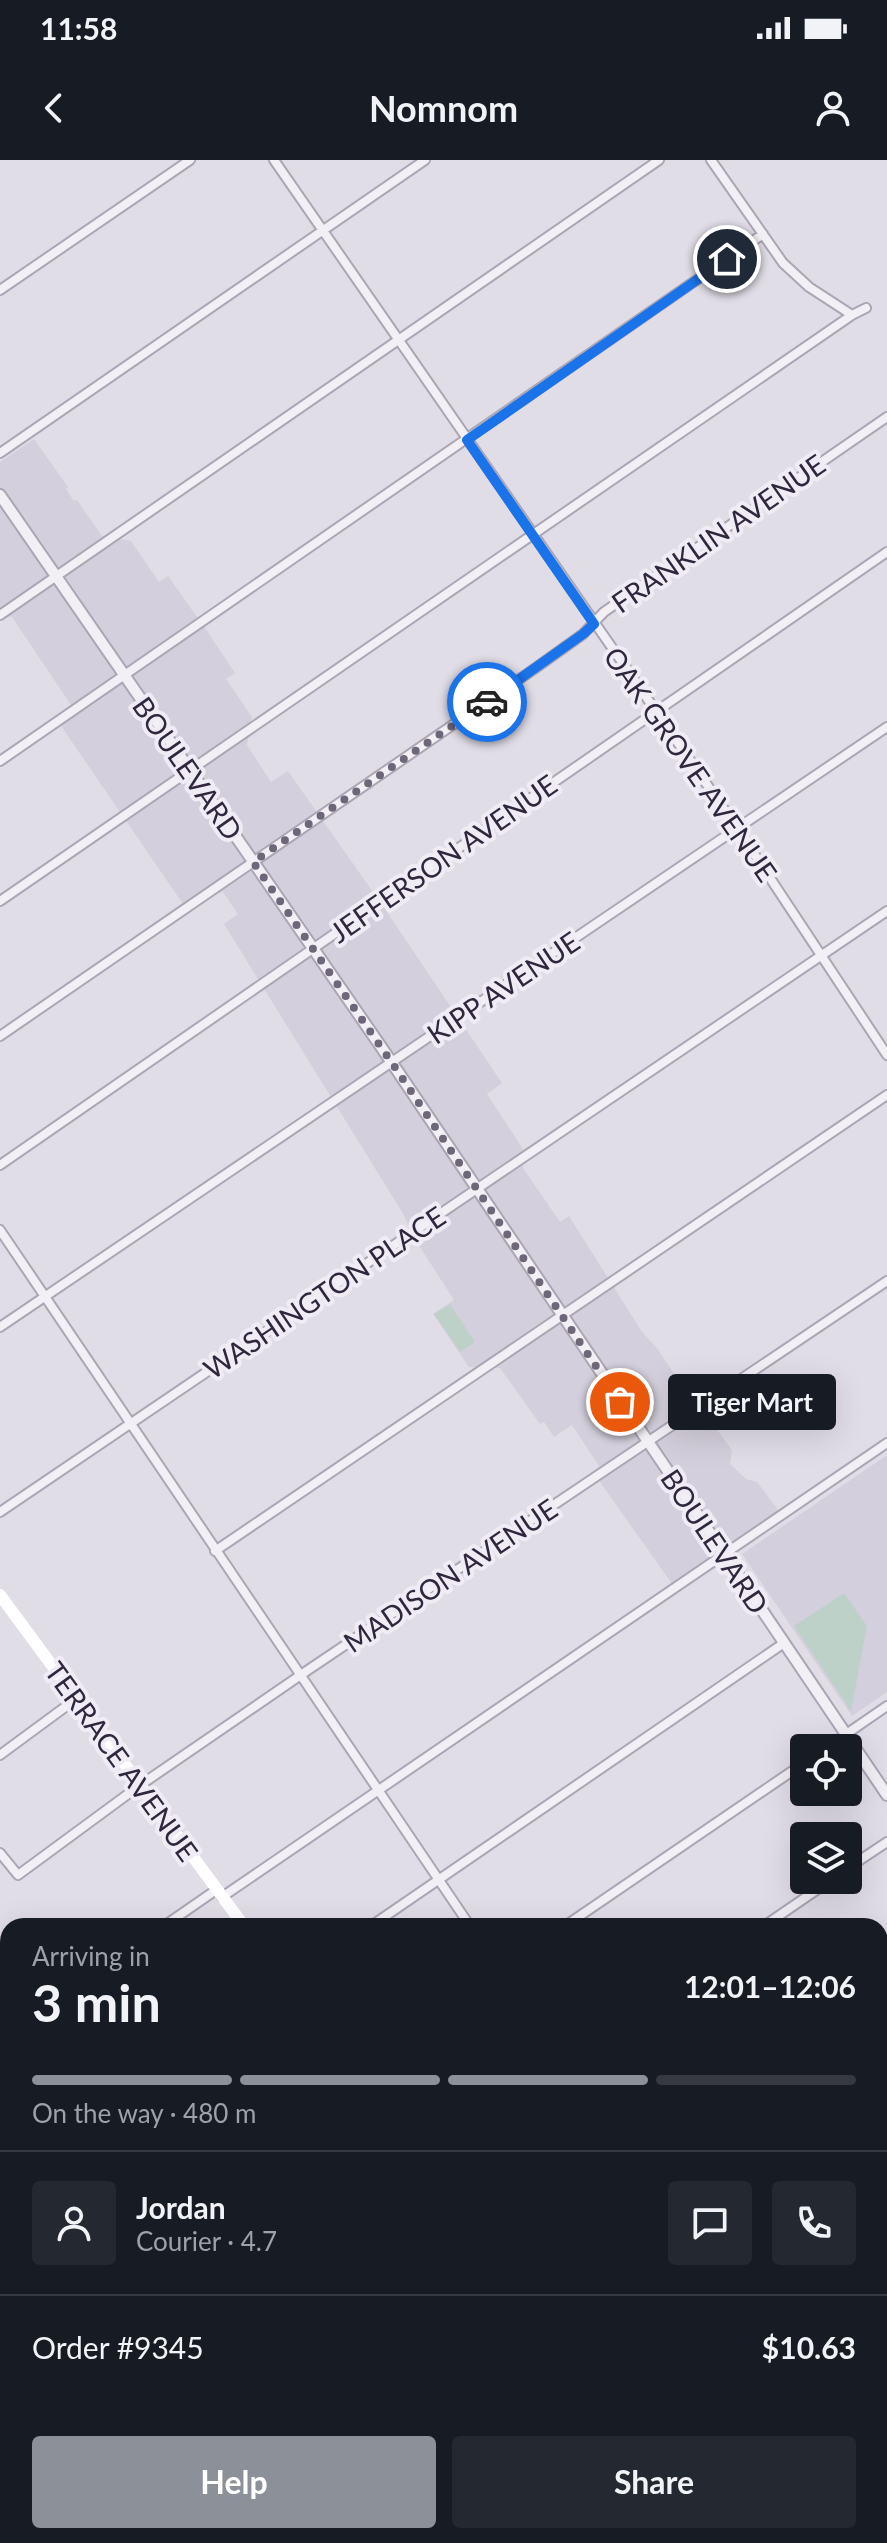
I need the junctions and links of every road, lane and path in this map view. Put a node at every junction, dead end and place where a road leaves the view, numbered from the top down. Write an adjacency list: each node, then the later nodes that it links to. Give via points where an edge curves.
1 (190, 160): 8 (street)
2 (274, 160): 6 (street, OAK GROVE AVENUE)
3 (425, 160): 6 (street)
4 (659, 160): 11 (street)
5 (711, 160): 7 (street)
6 (323, 231): 11 (street, OAK GROVE AVENUE); 14 (street)
7 (763, 234): 10 (street, via 798,278); 13 (street)
8 (0, 290)
9 (866, 308): 10 (street)
10 (852, 315): 16 (street)
11 (399, 341): 13 (street, OAK GROVE AVENUE); 18 (street)
12 (887, 417): 20 (street, FRANKLIN AVENUE, via 604,612)
13 (467, 440): 16 (street, OAK GROVE AVENUE); 21 (street)
14 (0, 453)
15 (0, 495): 18 (street, BOULEVARD)
16 (534, 535): 20 (street, OAK GROVE AVENUE); 25 (street)
17 (887, 552): 22 (street, JEFFERSON AVENUE)
18 (57, 576): 19 (street); 21 (street, BOULEVARD)
19 (0, 615)
20 (594, 624): 22 (street, OAK GROVE AVENUE); 27 (street, FRANKLIN AVENUE)
21 (124, 676): 24 (street); 25 (street, BOULEVARD)
22 (657, 712): 26 (street, OAK GROVE AVENUE); 30 (street, JEFFERSON AVENUE)
23 (887, 727): 26 (street, KIPP AVENUE)
24 (0, 761)
25 (190, 771): 27 (street, BOULEVARD); 28 (street)
26 (737, 828): 31 (street, OAK GROVE AVENUE); 34 (street, KIPP AVENUE)
27 (253, 862): 30 (street, BOULEVARD); 32 (street, FRANKLIN AVENUE)
28 (0, 901)
29 (887, 911): 31 (street, WASHINGTON PLACE)
30 (313, 948): 34 (street, BOULEVARD); 36 (street, JEFFERSON AVENUE)
31 (820, 956): 33 (street, OAK GROVE AVENUE); 37 (street, WASHINGTON PLACE)
32 (0, 1036)
33 (887, 1055)
34 (392, 1063): 37 (street, BOULEVARD); 40 (street, KIPP AVENUE)
35 (887, 1095): 41 (street)
36 (0, 1165)
37 (477, 1189): 41 (street, BOULEVARD); 43 (street, WASHINGTON PLACE)
38 (0, 1230): 40 (street)
39 (887, 1281): 44 (street, MADISON AVENUE)
40 (39, 1301): 42 (street, KIPP AVENUE); 43 (street)
41 (562, 1315): 44 (street, BOULEVARD); 47 (street)
42 (0, 1327)
43 (130, 1424): 46 (street, WASHINGTON PLACE); 47 (street)
44 (647, 1441): 48 (street, BOULEVARD); 52 (street, MADISON AVENUE)
45 (887, 1443): 48 (street)
46 (0, 1512)
47 (215, 1551): 52 (street)
48 (724, 1555): 51 (street, BOULEVARD); 60 (street)
49 (0, 1595): 50 (main road, TERRACE AVENUE)
50 (5, 1610): 53 (main road, TERRACE AVENUE)
51 (784, 1643): 55 (street, BOULEVARD); 65 (street)
52 (301, 1676): 59 (street, MADISON AVENUE); 60 (street)
53 (76, 1699): 56 (street); 59 (main road, TERRACE AVENUE)
54 (887, 1706): 55 (street)
55 (846, 1734)
56 (0, 1755)
57 (862, 1758): 61 (street, BOULEVARD)
58 (790, 1773): 72 (street)
59 (139, 1786): 63 (street, MADISON AVENUE, via 18,1875); 66 (main road, TERRACE AVENUE)
60 (378, 1790): 65 (street); 66 (street)
61 (887, 1795)
62 (887, 1842): 64 (street)
63 (0, 1853)
64 (862, 1859)
65 (438, 1880): 70 (street); 71 (street)
66 (219, 1893): 68 (street); 69 (main road, TERRACE AVENUE)
67 (811, 1894): 73 (street)
68 (177, 1918)
69 (238, 1918)
70 (383, 1918)
71 (464, 1918)
72 (577, 1918)
73 (776, 1918)

